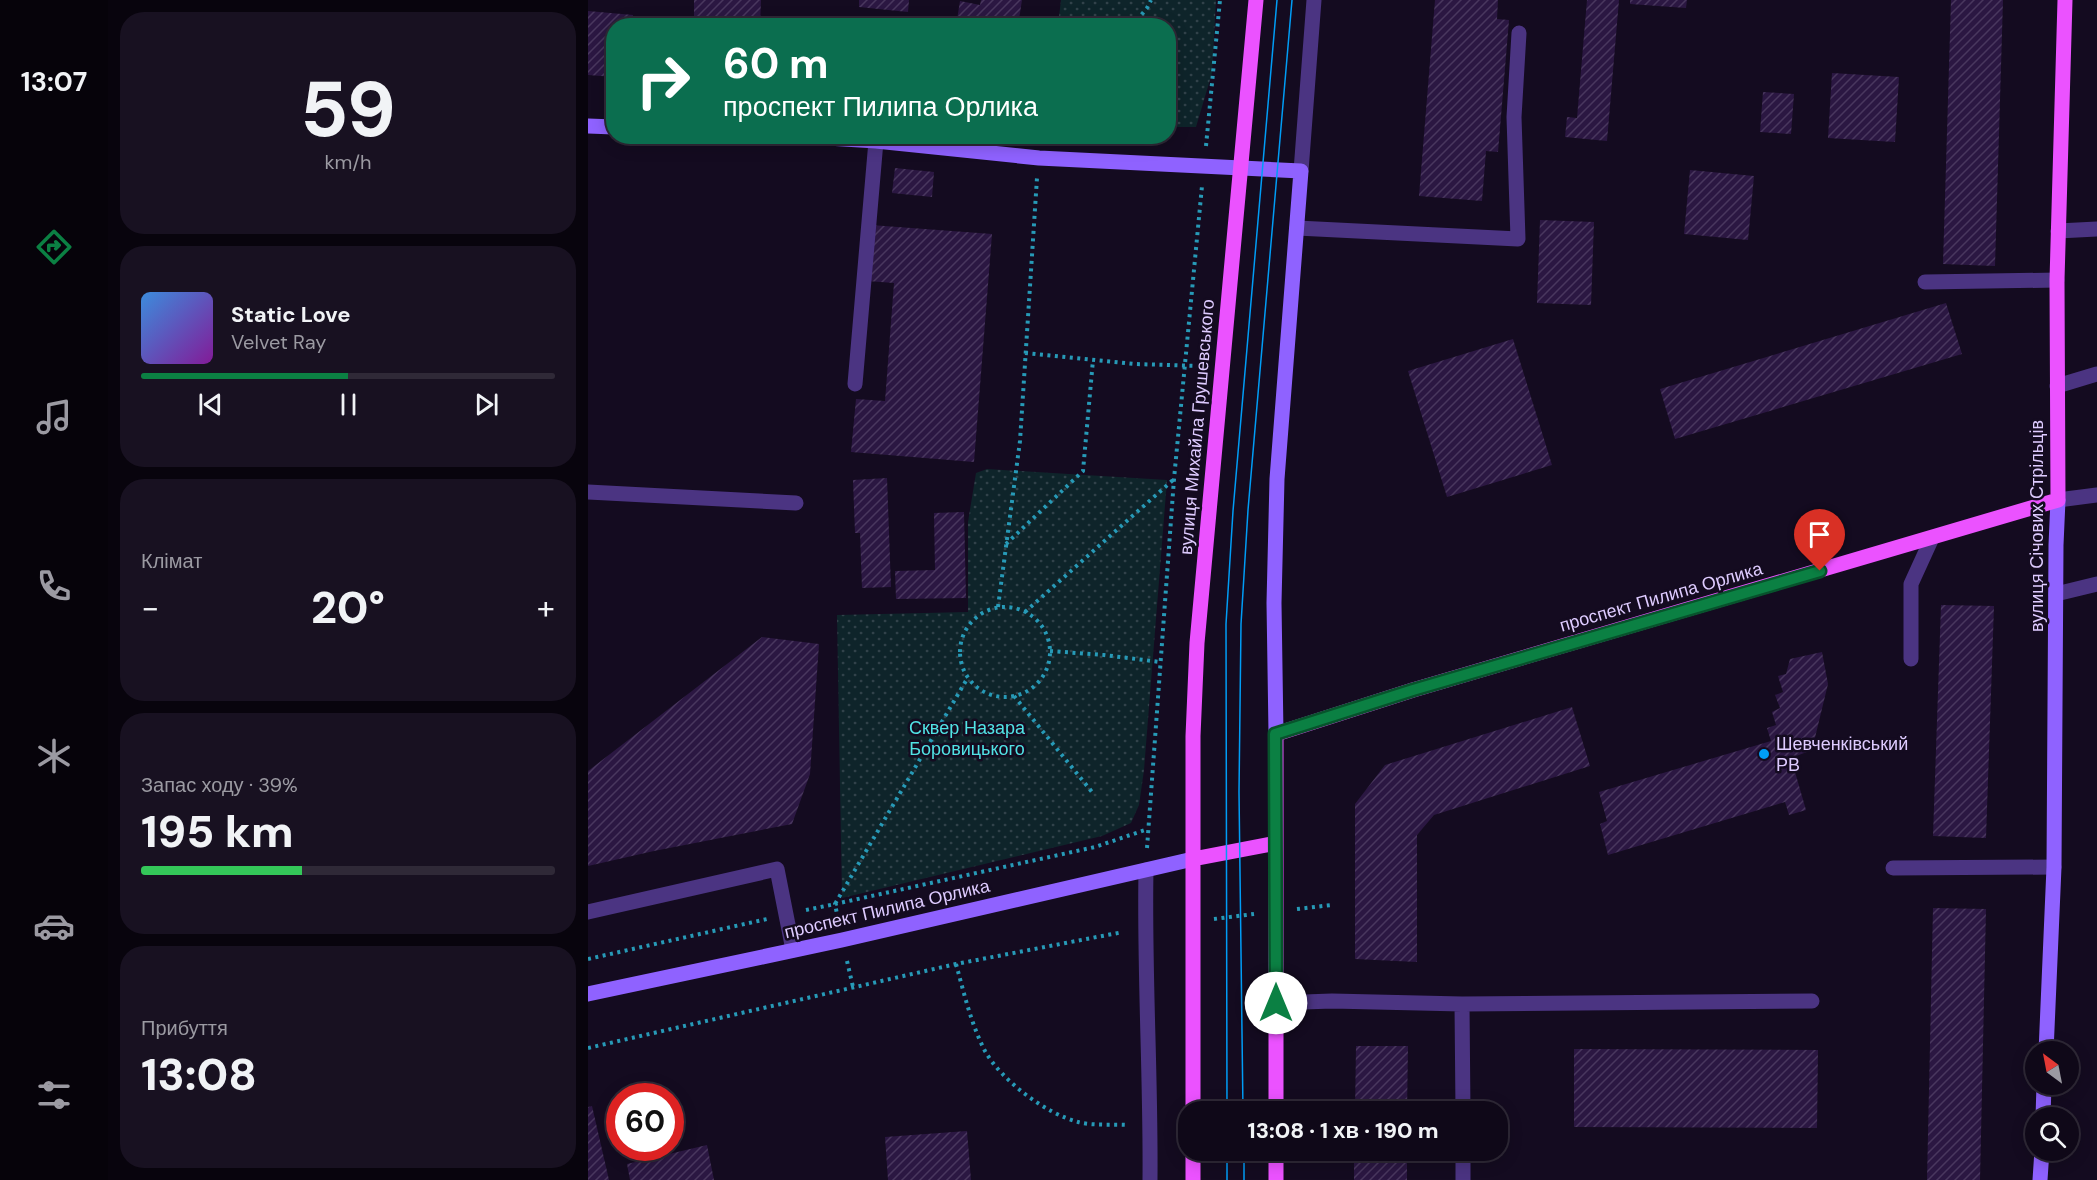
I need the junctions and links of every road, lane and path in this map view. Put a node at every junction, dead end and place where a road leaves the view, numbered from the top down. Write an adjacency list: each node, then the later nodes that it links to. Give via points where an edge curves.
1 (1151, 0): 6 (path)
2 (1220, 0): 13 (path)
3 (1256, 0): 14 (main road, вулиця Михайла Грушевського)
4 (1314, 0): 15 (street)
5 (2064, 0): 18 (main road, вулиця Січових Стрільців)
6 (1139, 18)
7 (1519, 33): 16 (street, via 1514,117 1518,239)
8 (588, 126): 9 (street)
9 (606, 127)
10 (876, 144): 26 (street)
11 (905, 144): 12 (street)
12 (1039, 158): 13 (street); 21 (path)
13 (1204, 165): 14 (street); 23 (path)
14 (1242, 167): 15 (street); 24 (main road, вулиця Михайла Грушевського)
15 (1301, 171): 16 (street)
16 (1297, 228): 44 (street, via 1277,479)
17 (2097, 229): 18 (street)
18 (2058, 231): 19 (main road, вулиця Січових Стрільців)
19 (2056, 280): 20 (street); 27 (main road, вулиця Січових Стрільців)
20 (1925, 282)
21 (1024, 353): 22 (path); 34 (path, via 1020,441)
22 (1093, 360): 23 (path); 34 (path, via 1083,471)
23 (1185, 364): 24 (path); 28 (path)
24 (1223, 367): 48 (main road, вулиця Михайла Грушевського, via 1197,643)
25 (2097, 374): 27 (street)
26 (855, 384)
27 (2057, 386): 31 (main road, вулиця Січових Стрільців)
28 (1174, 478): 38 (path); 41 (path)
29 (588, 492): 32 (street)
30 (2097, 495): 31 (street)
31 (2058, 501): 33 (main road, проспект Пилипа Орлика); 36 (street, вулиця Січових Стрільців)
32 (796, 503)
33 (1932, 538): 40 (street, via 1911,584); 44 (main road, проспект Пилипа Орлика)
34 (1005, 545): 37 (path)
35 (2097, 584): 36 (street)
36 (2056, 594): 49 (street, вулиця Січових Стрільців)
37 (998, 608): 38 (path); 42 (path, via 972,620 964,633 960,662)
38 (1025, 612): 39 (path, via 1045,631)
39 (1050, 651): 41 (path); 43 (path, via 1039,683)
40 (1911, 658)
41 (1160, 662): 46 (path)
42 (967, 679): 43 (path, via 986,693); 52 (path)
43 (1014, 696): 45 (path)
44 (1275, 734): 47 (main road)
45 (1092, 792)
46 (1148, 829): 51 (path); 52 (path, via 1095,847)
47 (1276, 843): 48 (main road); 54 (main road)
48 (1193, 859): 51 (street, проспект Пилипа Орлика); 57 (main road, вулиця Михайла Грушевського)
49 (2054, 867): 50 (street); 68 (street, вулиця Січових Стрільців)
50 (1893, 868)
51 (1146, 870): 58 (street); 59 (street, проспект Пилипа Орлика)
52 (835, 904): 56 (path); 59 (path)
53 (1332, 905): 54 (path)
54 (1276, 911): 57 (path); 66 (main road)
55 (588, 912): 56 (street, via 777,869)
56 (786, 915): 60 (street); 61 (path)
57 (1192, 921): 70 (main road, вулиця Михайла Грушевського)
58 (1145, 928): 62 (path); 73 (street)
59 (842, 940): 60 (street, проспект Пилипа Орлика); 63 (path)
60 (793, 950): 64 (street, проспект Пилипа Орлика)
61 (588, 959)
62 (956, 964): 63 (path); 73 (path, via 986,1052 1005,1077 1040,1105 1079,1122)
63 (854, 987): 69 (path)
64 (588, 994)
65 (1812, 1001): 67 (street)
66 (1276, 1003): 67 (street); 71 (main road)
67 (1462, 1004): 72 (street)
68 (2046, 1041)
69 (588, 1048)
70 (1193, 1101)
71 (1276, 1101)
72 (1462, 1101)
73 (1150, 1126): 78 (street)
74 (1193, 1161): 79 (main road)
75 (1276, 1161): 80 (main road)
76 (1463, 1161): 81 (street)
77 (2041, 1161): 82 (street)
78 (1150, 1180)
79 (1193, 1180)
80 (1276, 1180)
81 (1463, 1180)
82 (2040, 1180)

